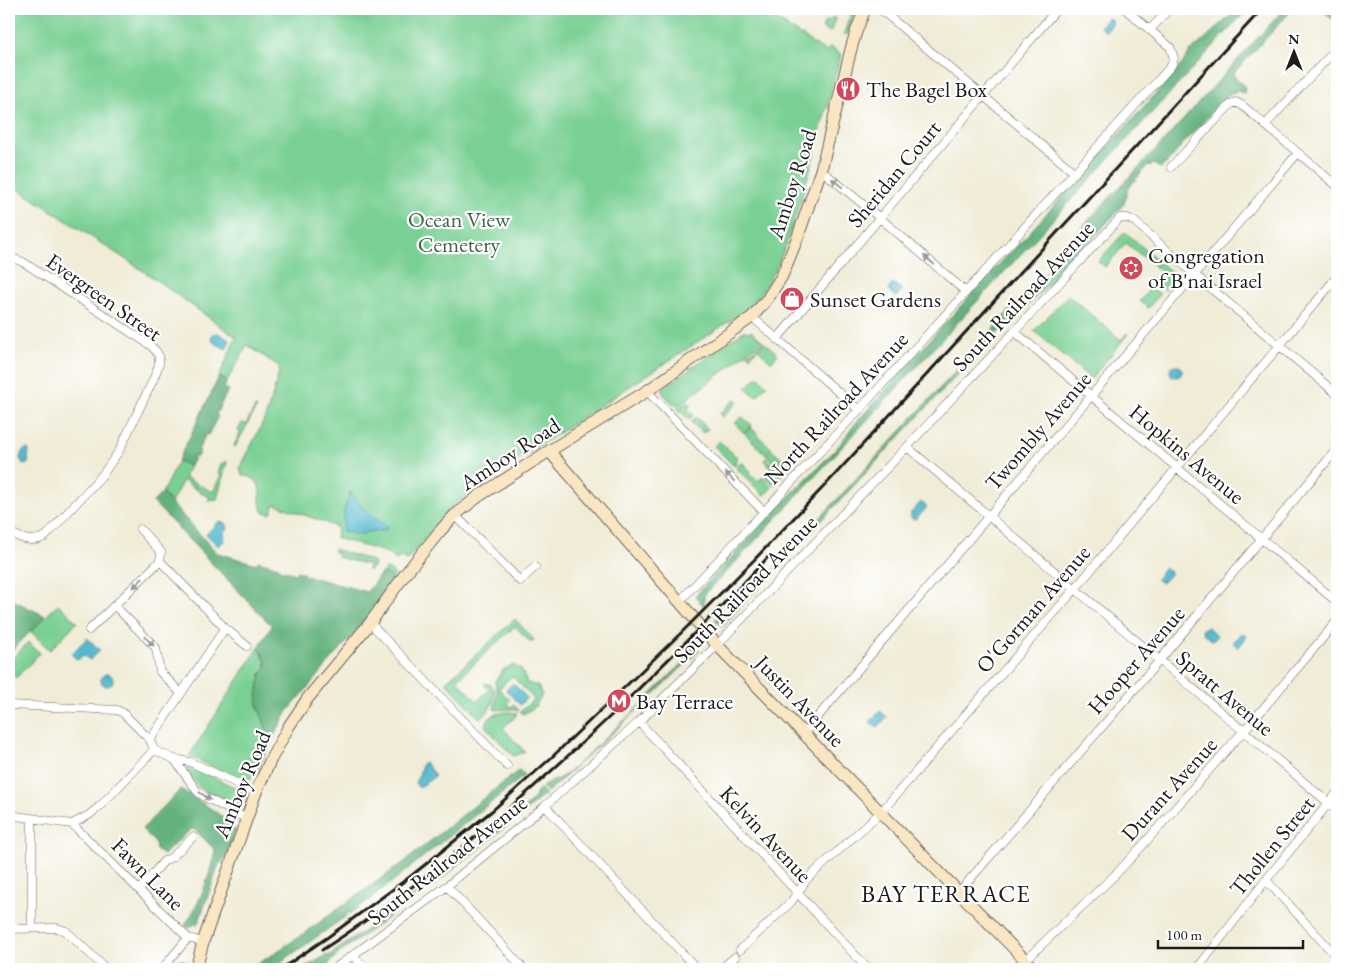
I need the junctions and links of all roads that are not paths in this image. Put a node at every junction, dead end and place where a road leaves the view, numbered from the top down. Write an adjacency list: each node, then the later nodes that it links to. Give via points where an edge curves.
1 (865, 9): 12 (main road, Amboy Road, via 856,32)
2 (880, 9): 8 (street)
3 (1057, 9): 8 (street, Sheridan Court)
4 (1125, 9): 6 (street)
5 (1169, 9): 6 (street)
6 (1150, 30): 13 (street, North Railroad Avenue, via 1170,47 1174,58 1172,66)
7 (1337, 48): 9 (street)
8 (983, 96): 13 (street); 15 (street, Sheridan Court)
9 (1265, 125): 10 (street); 11 (street, via 1236,102)
10 (1298, 153): 14 (street); 17 (street, Twombly Avenue)
11 (1171, 167)
12 (821, 170): 15 (street, one-way to 12); 20 (main road, Amboy Road, via 782,276)
13 (1075, 173): 19 (street, North Railroad Avenue)
14 (1337, 186)
15 (880, 218): 19 (street, one-way to 15); 22 (street, Sheridan Court)
16 (12, 260): 36 (street, Evergreen Street, via 23,262 150,346 159,356 159,364 119,451 103,474 40,540 23,540)
17 (1195, 275): 21 (street, South Railroad Avenue, via 1134,221 1120,218); 23 (street); 26 (street, Twombly Avenue)
18 (1337, 277): 23 (street, O'Gorman Avenue)
19 (966, 292): 27 (street, North Railroad Avenue)
20 (752, 317): 22 (street); 24 (main road, Amboy Road)
21 (1015, 332): 26 (street, Hopkins Avenue); 28 (street, South Railroad Avenue)
22 (777, 339): 27 (street)
23 (1280, 346): 25 (street); 31 (street, O'Gorman Avenue)
24 (647, 391): 30 (main road, Amboy Road); 32 (street, one-way to 24)
25 (1337, 394)
26 (1092, 396): 31 (street, Hopkins Avenue); 34 (street, Twombly Avenue)
27 (859, 410): 32 (street, North Railroad Avenue)
28 (907, 447): 34 (street, Spratt Avenue); 48 (street, South Railroad Avenue)
29 (1337, 449): 37 (street, Hooper Avenue)
30 (549, 451): 33 (main road, Amboy Road, via 479,496); 41 (main road, Justin Avenue)
31 (1176, 467): 37 (street, Hopkins Avenue); 40 (street, O'Gorman Avenue)
32 (764, 512): 41 (street, North Railroad Avenue)
33 (456, 515): 39 (street, via 520,580); 45 (main road, Amboy Road, via 440,531)
34 (988, 516): 40 (street, Spratt Avenue); 54 (street, Twombly Avenue)
35 (140, 529): 38 (street, via 161,552)
36 (9, 532)
37 (1262, 539): 42 (street, Hopkins Avenue); 50 (street, Hooper Avenue)
38 (160, 561): 43 (street, one-way to 43); 46 (street)
39 (535, 567)
40 (1074, 589): 50 (street, Spratt Avenue); 65 (street, O'Gorman Avenue)
41 (680, 601): 48 (main road, Justin Avenue)
42 (1337, 602)
43 (115, 606): 47 (street); 51 (street, one-way to 51, via 156,648 160,672)
44 (1337, 621): 55 (street, Durant Avenue)
45 (370, 623): 59 (street); 60 (main road, Amboy Road, via 302,705)
46 (224, 628): 49 (street); 51 (street)
47 (89, 630)
48 (717, 644): 53 (street, South Railroad Avenue); 54 (main road, Justin Avenue)
49 (247, 646)
50 (1159, 661): 55 (street, Spratt Avenue); 74 (street, Hooper Avenue)
51 (181, 693): 56 (street)
52 (9, 706): 56 (street, via 117,710)
53 (639, 722): 63 (street, South Railroad Avenue); 75 (street, Kelvin Avenue)
54 (804, 732): 65 (main road, Justin Avenue)
55 (1243, 732): 62 (street, Spratt Avenue); 84 (street, Durant Avenue, via 1118,872)
56 (150, 740): 57 (street)
57 (154, 750): 58 (street); 69 (street, via 100,806)
58 (174, 759): 60 (street, via 190,762); 68 (street, one-way to 68, via 205,797)
59 (507, 766)
60 (256, 792): 68 (main road, Amboy Road)
61 (1337, 793): 62 (street, Thollen Street)
62 (1329, 803): 64 (street, Spratt Avenue); 71 (street, Thollen Street)
63 (545, 806): 72 (street, South Railroad Avenue); 92 (street)
64 (1337, 810)
65 (881, 812): 74 (main road, Justin Avenue); 75 (street, O'Gorman Avenue, via 807,879)
66 (9, 815): 67 (street)
67 (32, 818): 69 (street); 77 (street)
68 (247, 818): 79 (main road, Amboy Road)
69 (72, 824): 73 (street, Fawn Lane)
70 (193, 837): 73 (street, via 164,861)
71 (1266, 880): 83 (street); 97 (street, Thollen Street)
72 (447, 886): 81 (street, South Railroad Avenue); 91 (street)
73 (139, 890): 78 (street, Fawn Lane)
74 (959, 892): 84 (main road, Justin Avenue)
75 (798, 893): 80 (street, O'Gorman Avenue); 94 (street, Kelvin Avenue)
76 (9, 928): 77 (street)
77 (32, 928): 85 (street, via 66,930)
78 (188, 938): 79 (street, Fawn Lane); 86 (street)
79 (203, 942): 88 (main road, Amboy Road)
80 (740, 950)
81 (353, 955): 89 (street, South Railroad Avenue); 90 (street)
82 (735, 957): 93 (street)
83 (1337, 957)
84 (1025, 960): 95 (street, Durant Avenue); 96 (main road, Justin Avenue)
85 (106, 969)
86 (162, 969)
87 (173, 969): 88 (street, via 181,966)
88 (196, 969)
89 (334, 969)
90 (366, 969)
91 (524, 969)
92 (697, 969)
93 (721, 969)
94 (868, 969)
95 (1016, 969)
96 (1034, 969)
97 (1198, 969)

